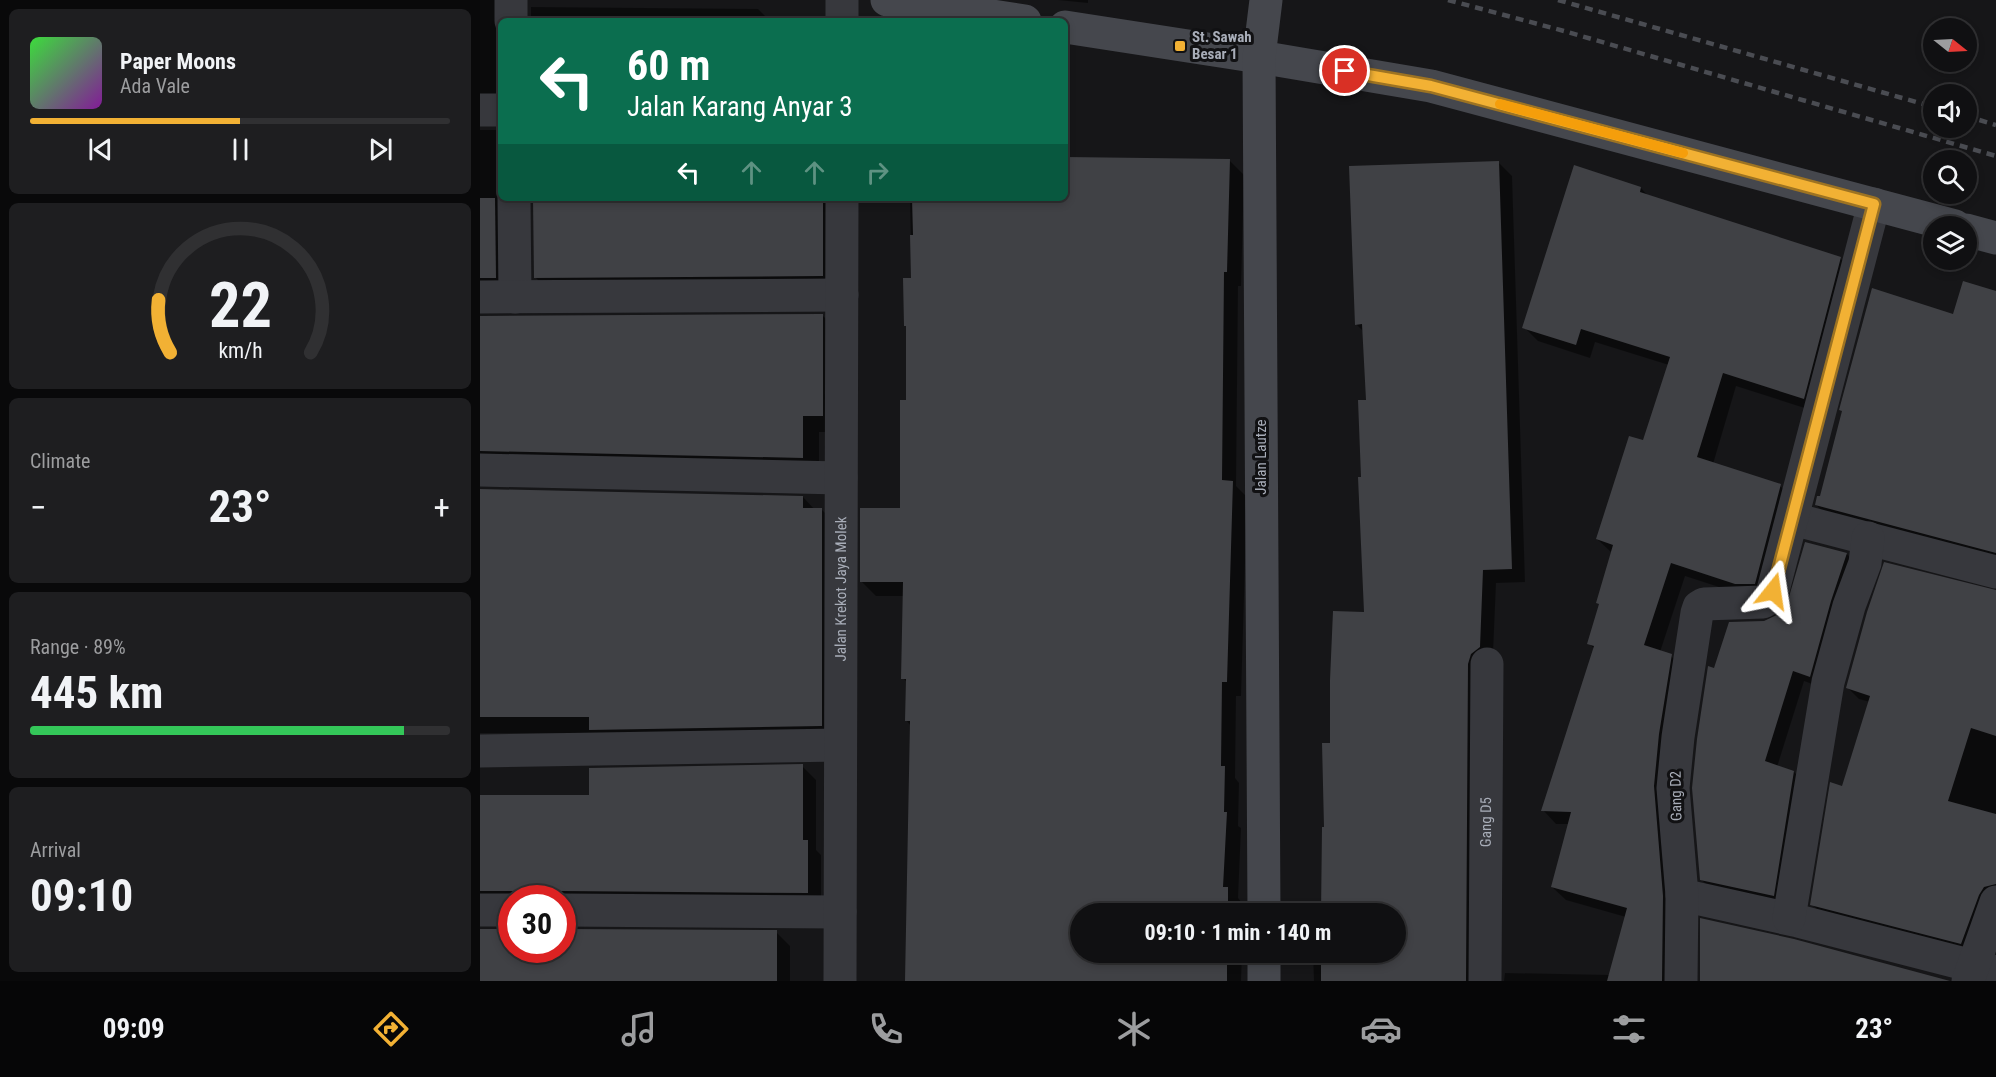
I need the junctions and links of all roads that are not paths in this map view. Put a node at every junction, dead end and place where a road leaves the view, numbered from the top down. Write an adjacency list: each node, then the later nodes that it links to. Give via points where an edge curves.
1 (511, 0): 5 (street)
2 (842, 0): 6 (street)
3 (886, 0): 7 (street)
4 (1266, 0): 9 (street, Jalan Lautze)
5 (511, 18)
6 (842, 18)
7 (1005, 18)
8 (1068, 27): 9 (street)
9 (1259, 57): 14 (street, via 1431,86); 31 (street, Jalan Lautze)
10 (480, 110): 11 (street)
11 (498, 110)
12 (514, 201): 20 (street)
13 (842, 201): 18 (street, Jalan Krekot Jaya Molek)
14 (1874, 204): 15 (street); 23 (street)
15 (1923, 217)
16 (1977, 233): 17 (street)
17 (1996, 238)
18 (842, 295): 20 (street); 22 (street, Jalan Krekot Jaya Molek)
19 (480, 297): 20 (street)
20 (515, 297)
21 (480, 470): 22 (street)
22 (841, 478): 27 (street, Jalan Krekot Jaya Molek)
23 (1793, 519): 24 (street); 29 (street, Gang D2, via 1770,598 1762,602 1704,604 1697,613 1673,788)
24 (1868, 538): 25 (street); 36 (street, via 1865,563 1828,682)
25 (1996, 572)
26 (1487, 664): 41 (street, Gang D5)
27 (840, 746): 28 (street); 35 (street, Jalan Krekot Jaya Molek)
28 (480, 751)
29 (1682, 894): 36 (street); 42 (street, Gang D2)
30 (1996, 902): 38 (street)
31 (1264, 903)
32 (480, 910): 33 (street)
33 (498, 910)
34 (576, 910): 35 (street)
35 (840, 912): 39 (street, Jalan Krekot Jaya Molek)
36 (1789, 918): 38 (street)
37 (1264, 963): 40 (street)
38 (1979, 974)
39 (840, 981)
40 (1264, 981)
41 (1485, 981)
42 (1681, 981)

